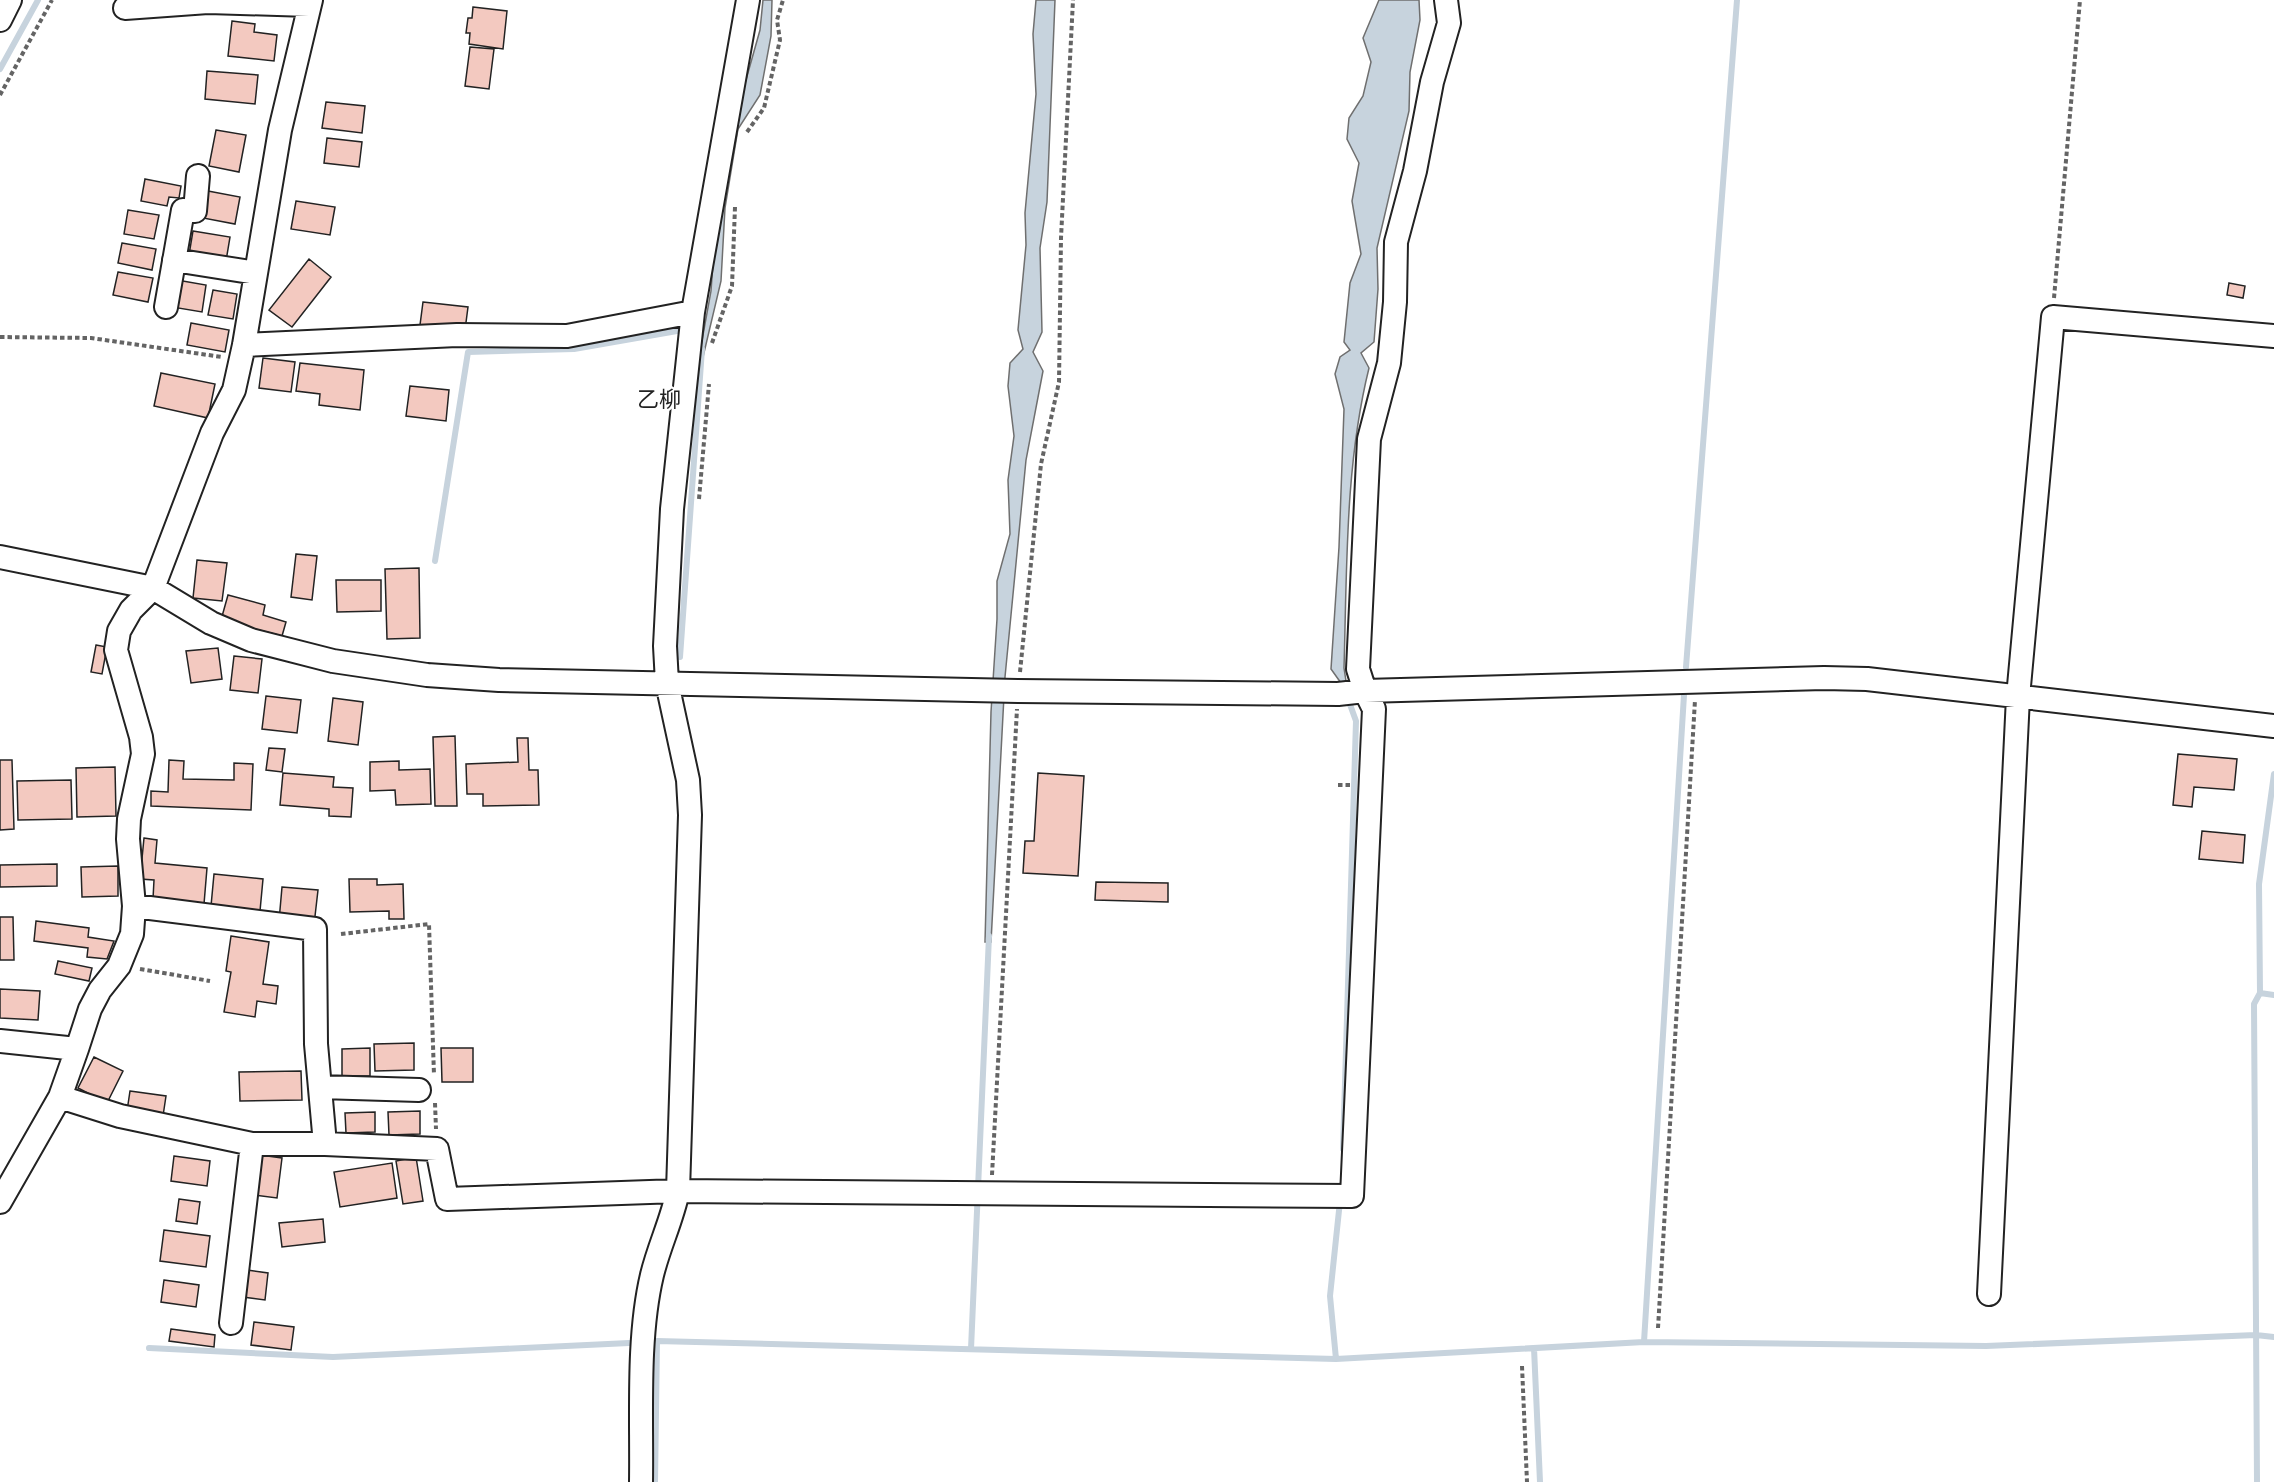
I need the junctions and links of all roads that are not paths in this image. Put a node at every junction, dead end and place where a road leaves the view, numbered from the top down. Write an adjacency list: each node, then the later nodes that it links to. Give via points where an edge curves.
1 (10, 0): 6 (street)
2 (748, 0): 11 (street)
3 (1446, 0): 17 (street, via 1449,23 1396,242 1389,363 1369,439 1358,669)
4 (310, 3): 5 (street, via 208,2); 9 (street, via 280,130)
5 (125, 8)
6 (0, 20)
7 (198, 176): 8 (street, via 195,211 183,210)
8 (174, 260): 9 (street); 10 (street)
9 (256, 273): 13 (street)
10 (166, 307)
11 (693, 312): 13 (street, via 567,336 457,336); 16 (street, via 672,509 665,645)
12 (2274, 336): 18 (street, via 2052,317)
13 (242, 353): 15 (street, via 234,390 212,433)
14 (0, 557): 15 (street)
15 (153, 588): 16 (street, via 251,640 333,661 427,675 499,680); 20 (street, via 131,610 119,631 116,650 143,754 129,819)
16 (668, 683): 17 (street, via 983,691); 28 (street, via 688,780 690,815)
17 (1353, 692): 18 (street, via 1824,678); 28 (street, via 1374,709 1352,1196)
18 (2018, 697): 19 (street); 30 (street)
19 (2273, 726)
20 (134, 906): 22 (street, via 132,934 119,966 90,1009); 23 (street, via 315,929)
21 (0, 1041): 22 (street)
22 (77, 1049): 25 (street)
23 (320, 1087): 24 (street); 27 (street)
24 (429, 1090)
25 (60, 1097): 26 (street, via 120,1116); 29 (street)
26 (252, 1144): 27 (street); 31 (street)
27 (325, 1144): 28 (street, via 437,1149 447,1199)
28 (678, 1191): 32 (street, via 652,1275 644,1332)
29 (0, 1202)
30 (1989, 1294)
31 (231, 1323)
32 (641, 1482)

